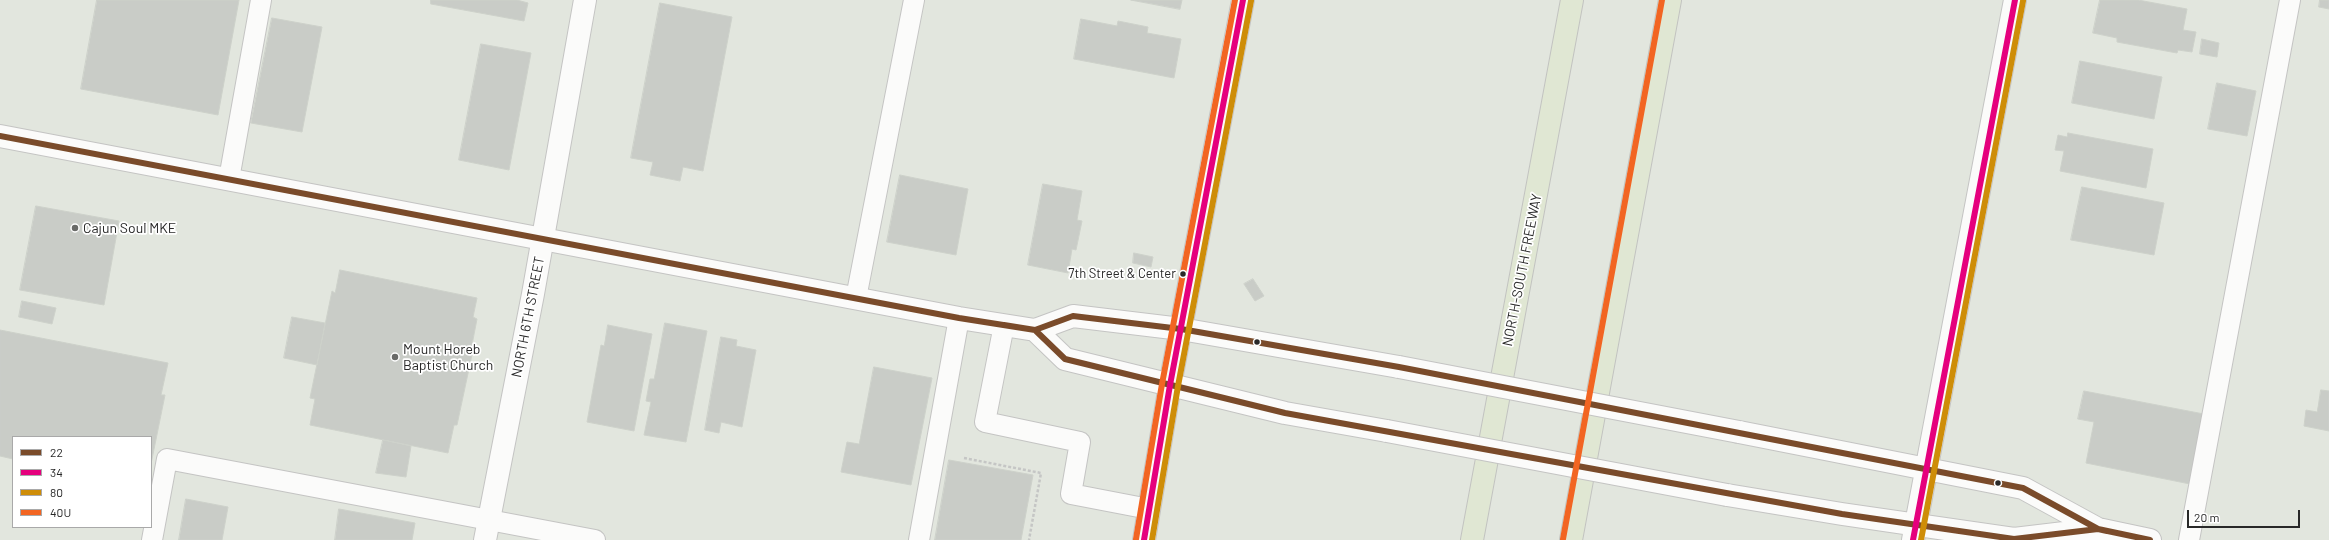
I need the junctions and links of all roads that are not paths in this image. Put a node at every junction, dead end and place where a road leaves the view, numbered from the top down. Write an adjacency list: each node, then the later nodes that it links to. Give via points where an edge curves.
1 (261, 0): 10 (lane)
2 (585, 0): 11 (street, NORTH 6TH STREET)
3 (914, 0): 12 (lane)
4 (1243, 0): 15 (street)
5 (1572, 0): 27 (highway, NORTH-SOUTH FREEWAY)
6 (1670, 0): 28 (highway)
7 (2015, 0): 18 (street)
8 (2290, 0): 30 (lane)
9 (0, 136): 10 (street)
10 (229, 179): 11 (street)
11 (542, 238): 12 (street); 21 (street, NORTH 6TH STREET)
12 (856, 298): 13 (street)
13 (960, 318): 14 (street); 25 (lane)
14 (1004, 325): 16 (street); 19 (lane, via 985,422 1080,442 1071,494)
15 (1181, 329): 16 (street, via 1073,316); 17 (street); 18 (street, bridge, via 1399,367)
16 (1035, 330): 17 (street, via 1064,359)
17 (1170, 385): 19 (street); 22 (street, bridge, via 1285,413 1842,514)
18 (1927, 469): 20 (street, via 2023,488); 22 (street)
19 (1149, 510): 26 (street)
20 (2098, 529): 22 (street, via 2014,539); 29 (street)
21 (487, 531): 23 (lane, via 167,459); 24 (lane)
22 (1915, 532)
23 (152, 540)
24 (595, 540)
25 (919, 540)
26 (1144, 540)
27 (1472, 540)
28 (1571, 540)
29 (2150, 540)
30 (2189, 540)

